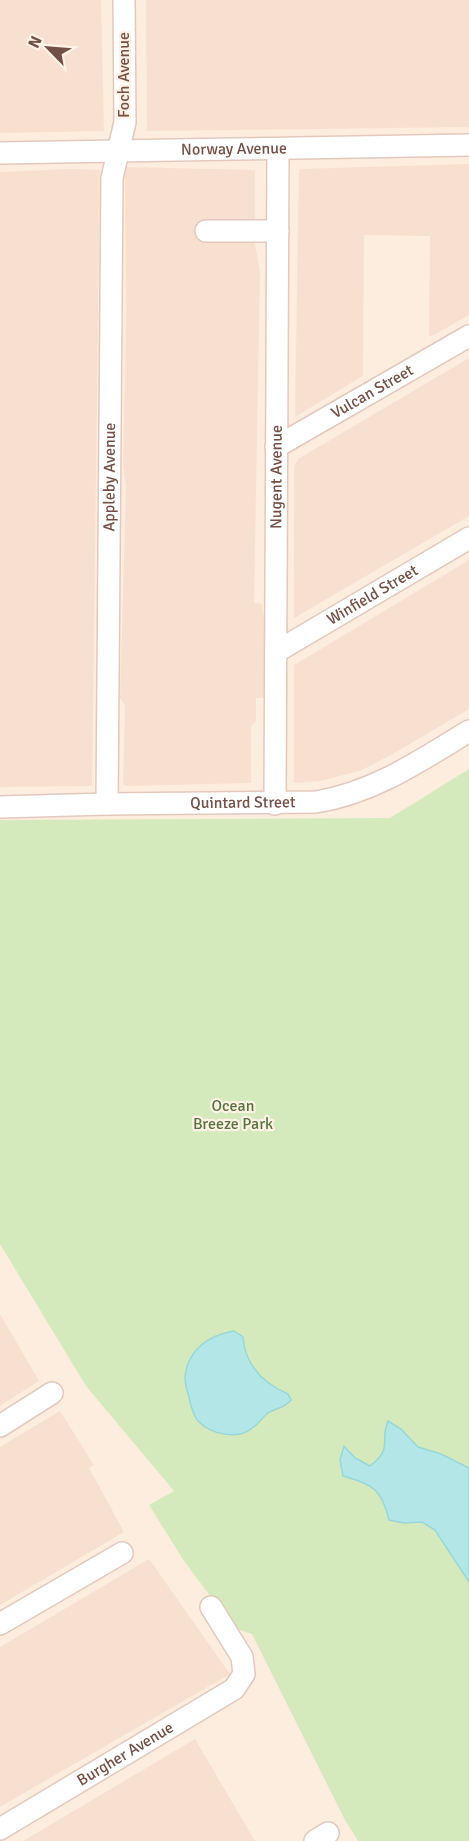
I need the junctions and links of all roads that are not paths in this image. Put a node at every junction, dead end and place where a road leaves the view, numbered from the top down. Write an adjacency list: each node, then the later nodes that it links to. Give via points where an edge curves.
1 (124, 0): 3 (street, Foch Avenue, via 125,122)
2 (469, 146): 4 (street, Norway Avenue)
3 (118, 150): 4 (street, Norway Avenue); 5 (street, Norway Avenue); 13 (street, Appleby Avenue, via 112,178)
4 (278, 150): 7 (street, Nugent Avenue)
5 (0, 153)
6 (207, 231): 7 (street)
7 (278, 231): 9 (street, Nugent Avenue)
8 (469, 336): 9 (street, Vulcan Street)
9 (276, 447): 11 (street, Nugent Avenue)
10 (469, 538): 11 (street, Winfield Street)
11 (276, 652): 14 (street, Nugent Avenue)
12 (469, 731): 14 (street, Quintard Street, via 363,790 316,802)
13 (108, 804): 14 (street, Quintard Street); 15 (street, Quintard Street)
14 (275, 804)
15 (0, 807)
16 (52, 1393): 17 (street)
17 (0, 1426)
18 (122, 1553): 20 (street)
19 (211, 1607): 21 (street, Burgher Avenue, via 242,1657 244,1674 234,1689)
20 (0, 1624)
21 (0, 1829)

